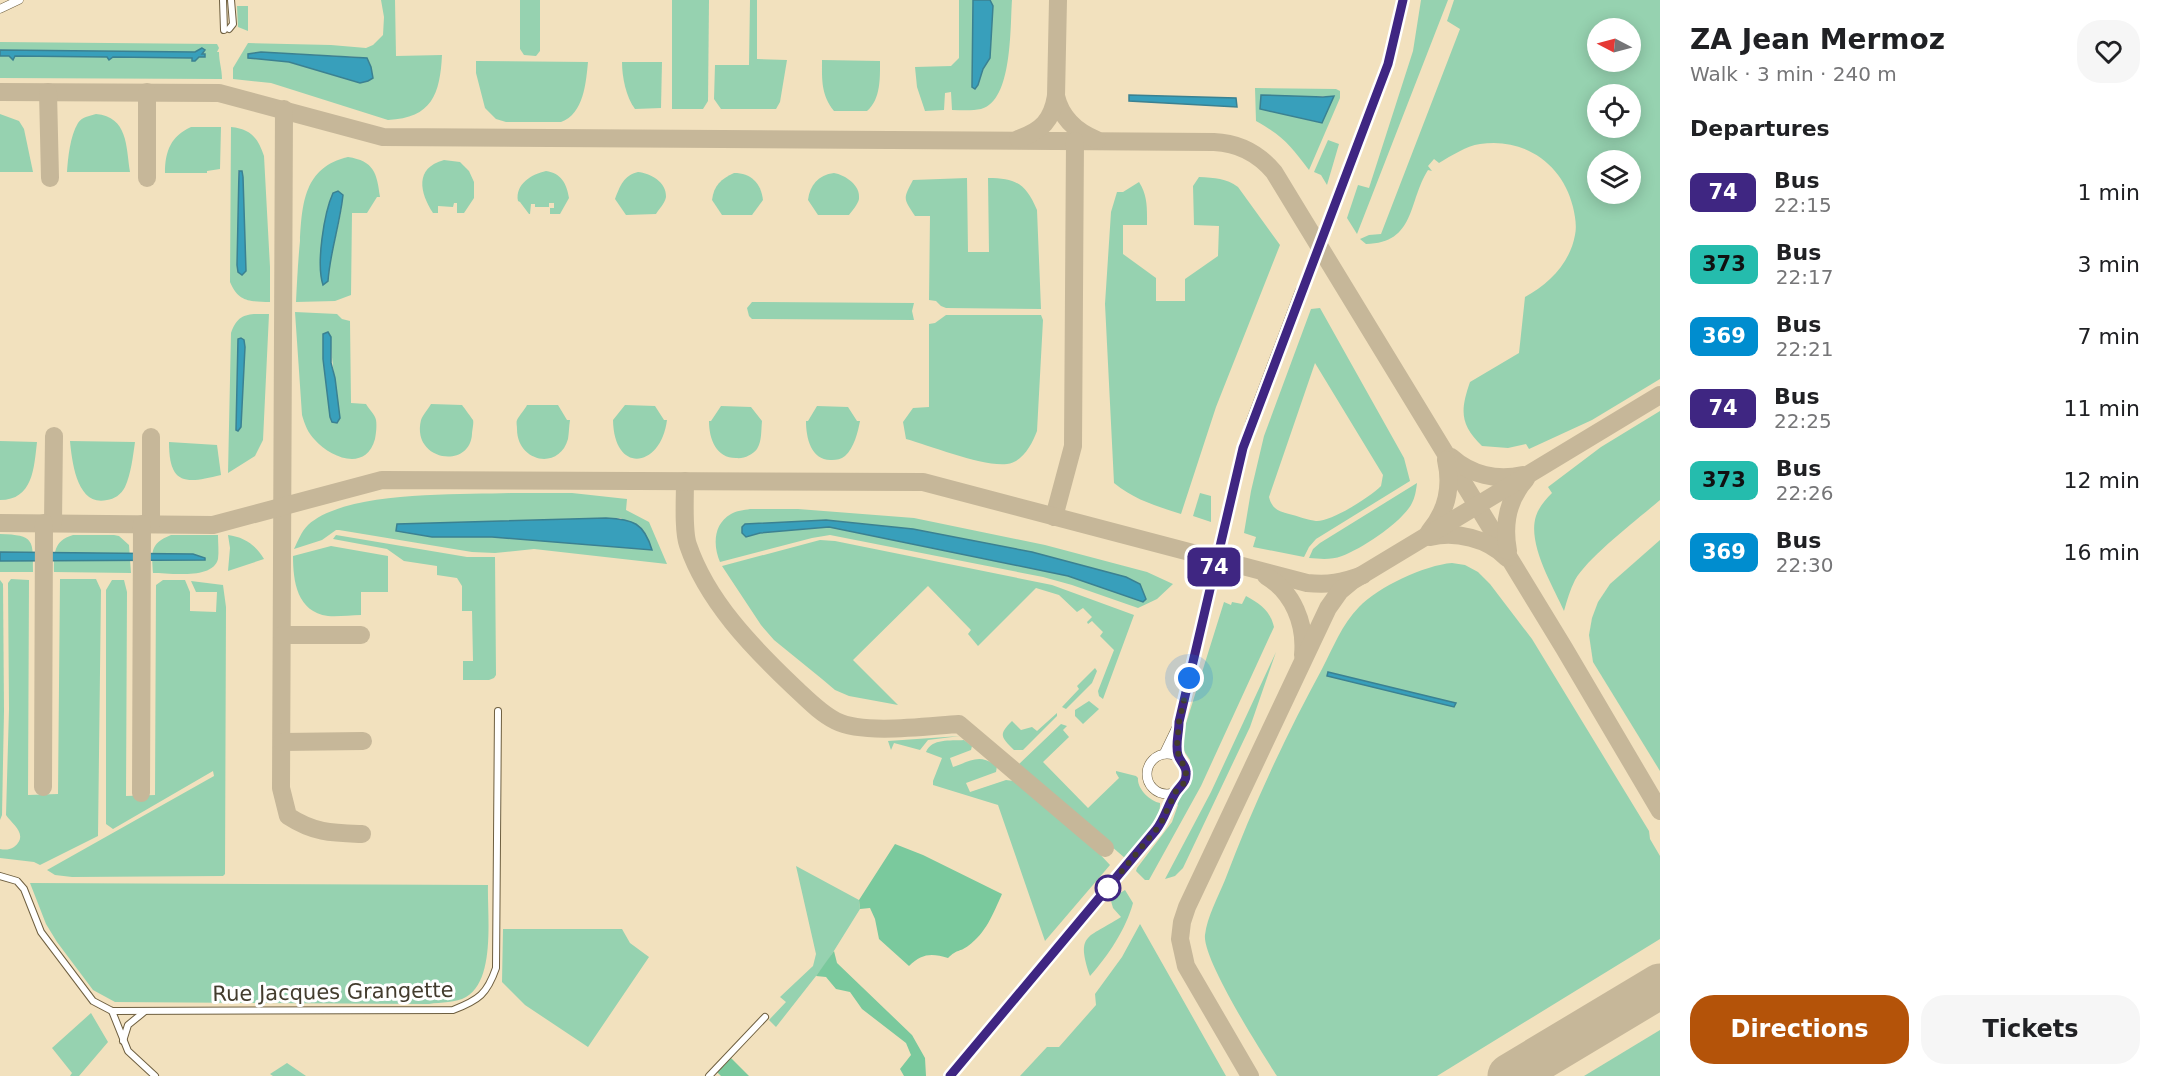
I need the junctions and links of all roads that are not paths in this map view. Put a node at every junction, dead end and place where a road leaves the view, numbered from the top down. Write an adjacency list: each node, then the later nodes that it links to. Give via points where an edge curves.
1 (19, 0): 5 (street)
2 (1403, 0): 6 (main road, via 1388,64)
3 (223, 2): 4 (street, via 227,30 233,24)
4 (231, 2)
5 (0, 9)
6 (1338, 195)
7 (1300, 291): 8 (main road, via 1251,421)
8 (1225, 520)
9 (1207, 599): 11 (main road)
10 (498, 711): 19 (street, Rue Jacques Grangette, via 495,968 490,986 475,1002 453,1010)
11 (1179, 722): 12 (main road); 13 (main road)
12 (1164, 754): 13 (main road); 15 (main road, via 1151,762 1147,772 1150,784)
13 (1179, 758): 14 (main road, via 1186,773 1184,783)
14 (1176, 791): 15 (main road); 16 (main road)
15 (1159, 792): 16 (main road)
16 (1165, 816): 24 (main road)
17 (0, 876): 18 (street, via 16,881 24,889 41,932 93,1001)
18 (112, 1011): 19 (street, Rue Jacques Grangette); 21 (street)
19 (145, 1011): 21 (street, via 128,1025)
20 (765, 1017): 23 (street)
21 (123, 1041): 22 (street, via 128,1051)
22 (155, 1076)
23 (709, 1076)
24 (950, 1076)

